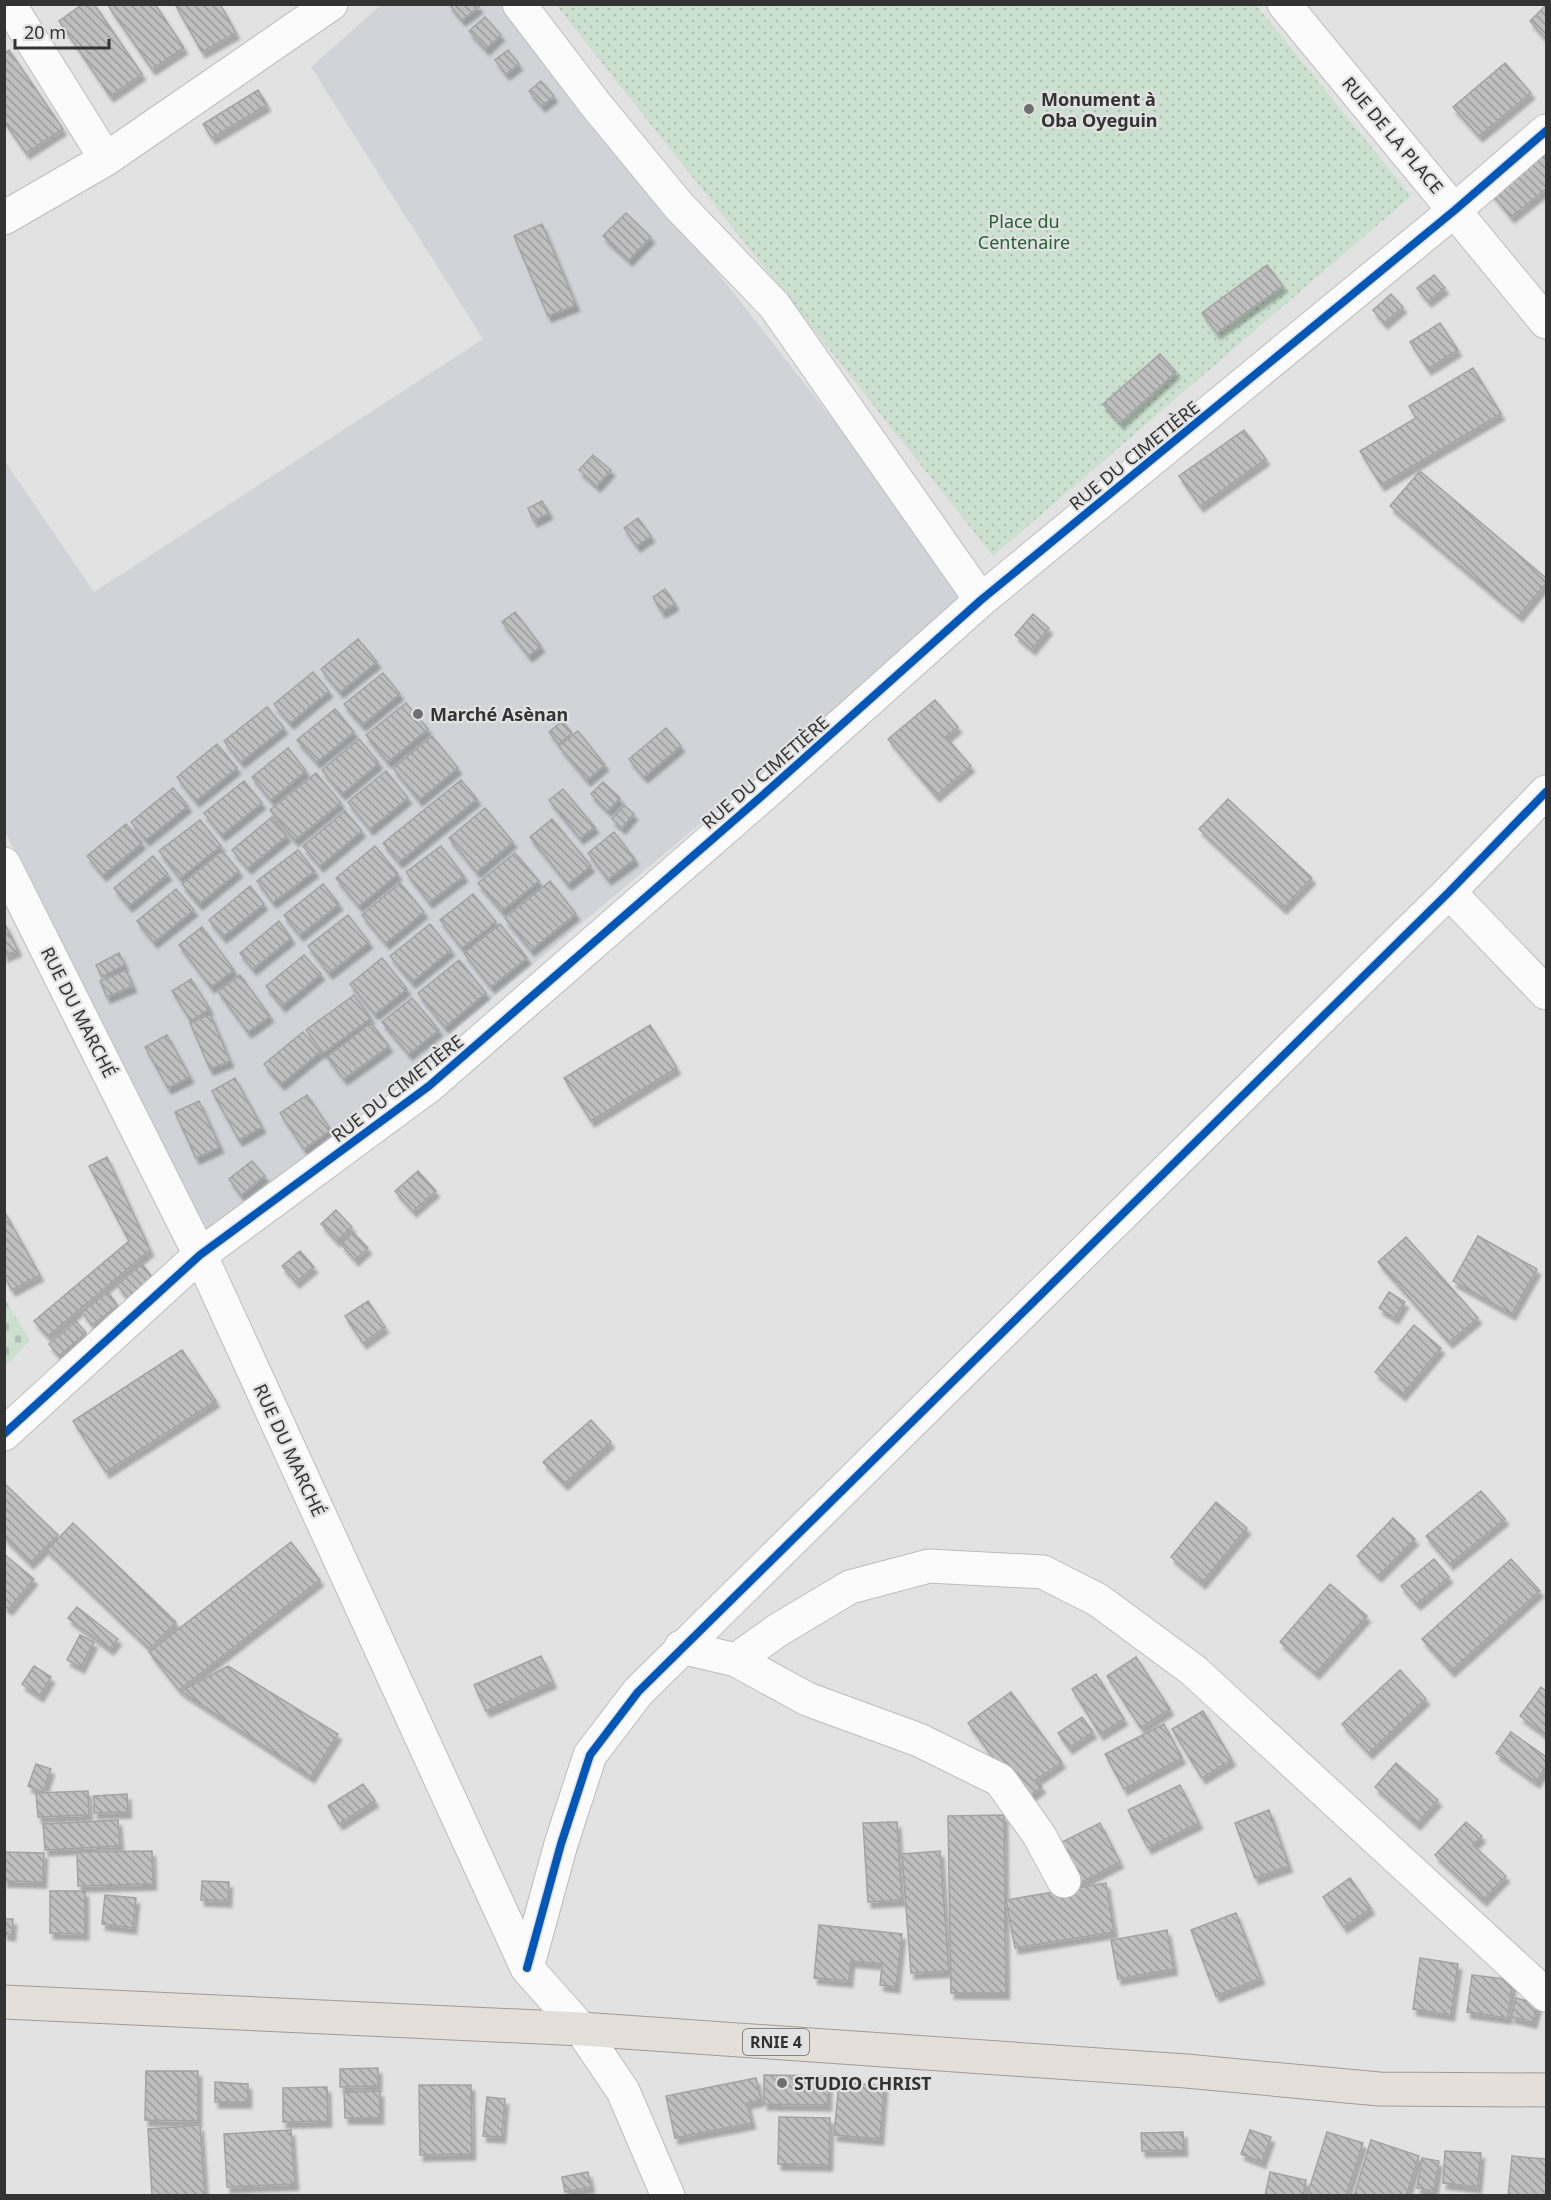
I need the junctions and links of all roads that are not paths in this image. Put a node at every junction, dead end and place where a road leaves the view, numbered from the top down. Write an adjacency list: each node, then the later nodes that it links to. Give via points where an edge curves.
1 (9, 4): 6 (street)
2 (331, 4): 6 (street)
3 (519, 4): 10 (street, via 679,206 774,305)
4 (1284, 4): 7 (street, RUE DE LA PLACE)
5 (1546, 131): 7 (street, RUE DU CIMETIÈRE)
6 (106, 159): 8 (street)
7 (1455, 210): 9 (street, RUE DE LA PLACE); 10 (street, RUE DU CIMETIÈRE)
8 (4, 218)
9 (1546, 322)
10 (981, 600): 15 (street, RUE DU CIMETIÈRE, via 429,1086)
11 (1546, 792): 13 (street)
12 (4, 864): 15 (street, RUE DU MARCHÉ)
13 (1449, 892): 14 (street); 17 (street)
14 (1546, 993)
15 (200, 1255): 16 (street, RUE DU CIMETIÈRE); 20 (street, RUE DU MARCHÉ)
16 (4, 1434)
17 (681, 1647): 18 (street); 20 (street, via 638,1692 590,1755)
18 (736, 1660): 19 (street, via 807,1700 918,1740 1000,1780 1039,1835); 21 (street, via 850,1587 929,1566 1043,1572 1098,1600 1193,1670)
19 (1064, 1881)
20 (527, 1968): 23 (street, RUE DU MARCHÉ)
21 (1546, 1995)
22 (4, 2002): 23 (main road, RNIE 4)
23 (581, 2029): 24 (main road, RNIE 4, via 1379,2089); 25 (street, RUE DU MARCHÉ, via 623,2091)
24 (1546, 2090)
25 (668, 2196)

